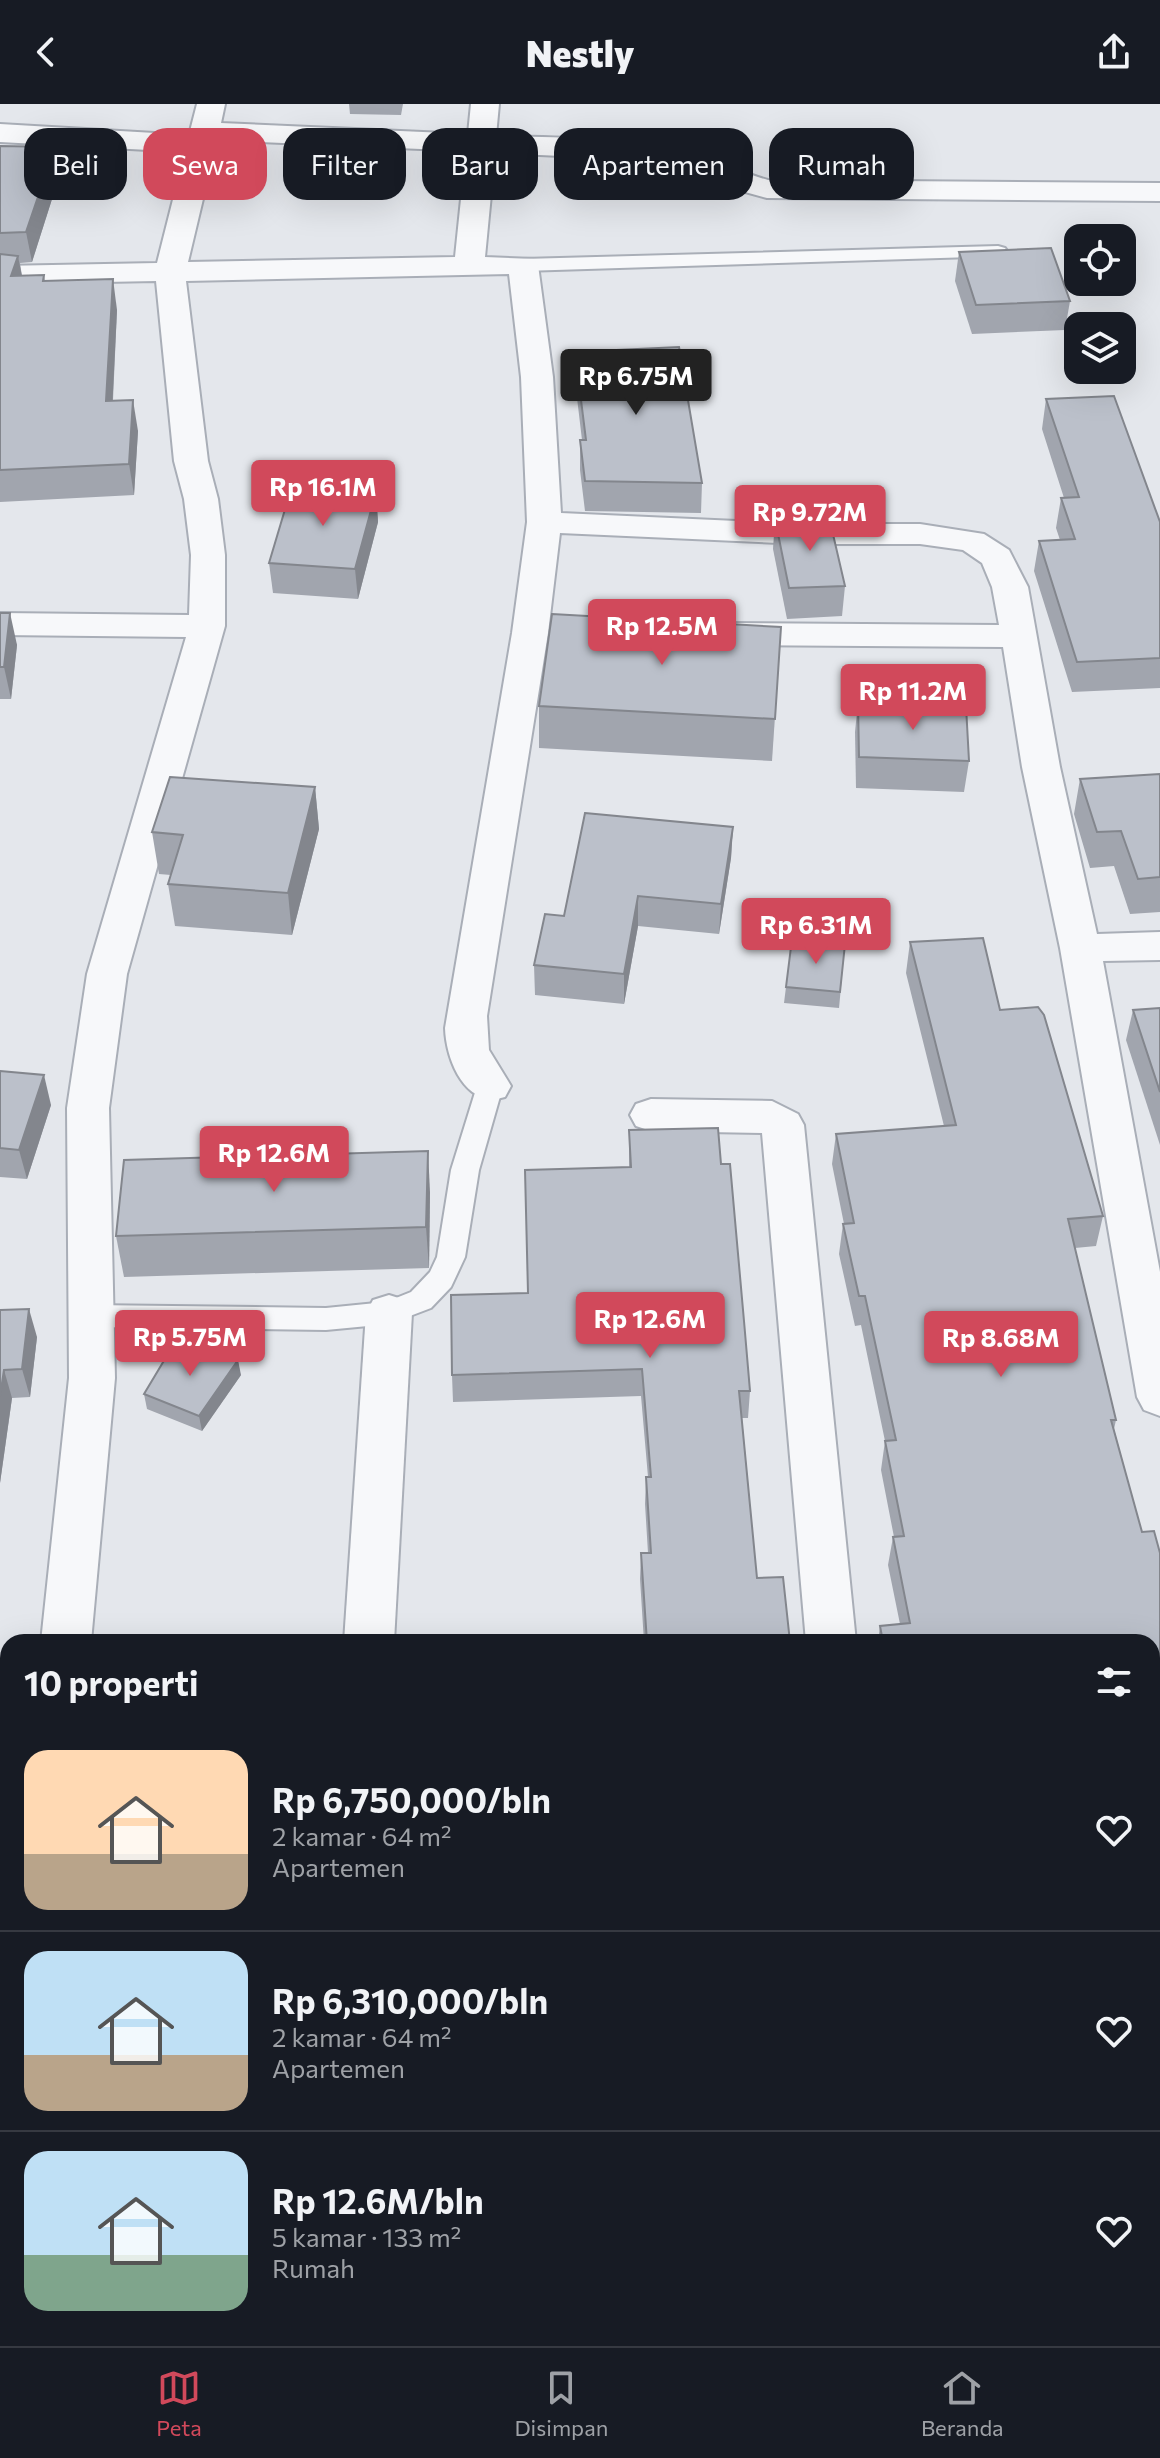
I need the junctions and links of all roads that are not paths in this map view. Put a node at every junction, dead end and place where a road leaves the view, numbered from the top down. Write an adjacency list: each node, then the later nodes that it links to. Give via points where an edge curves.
1 (485, 104): 3 (street)
2 (206, 126): 4 (street); 5 (street); 12 (street)
3 (482, 128)
4 (0, 133)
5 (422, 140)
6 (538, 146): 7 (street, via 645,151 687,159 726,178 767,189)
7 (1160, 192)
8 (475, 200): 10 (street)
9 (1003, 252): 11 (lane)
10 (469, 265): 11 (street); 12 (street)
11 (523, 265): 14 (street, via 537,377)
12 (170, 273): 13 (street); 16 (street, via 191,461 208,555)
13 (0, 275)
14 (544, 522): 18 (street, via 920,534 972,541 997,557 1010,587); 21 (street, via 546,633 470,986 465,1038 466,1053)
15 (0, 624): 16 (street)
16 (207, 626): 25 (street, via 107,974 88,1108)
17 (688, 634): 18 (street)
18 (1019, 636): 20 (street)
19 (1160, 946): 20 (street)
20 (1080, 948): 23 (street)
21 (490, 1086): 24 (lane, via 465,1170 451,1257 441,1279 421,1300)
22 (651, 1115): 29 (street, via 772,1117 783,1125)
23 (1145, 1236): 26 (street)
24 (389, 1313): 25 (lane, via 326,1319); 28 (street)
25 (89, 1316): 27 (street, via 92,1378)
26 (1160, 1397)
27 (67, 1634)
28 (369, 1634)
29 (830, 1634)

